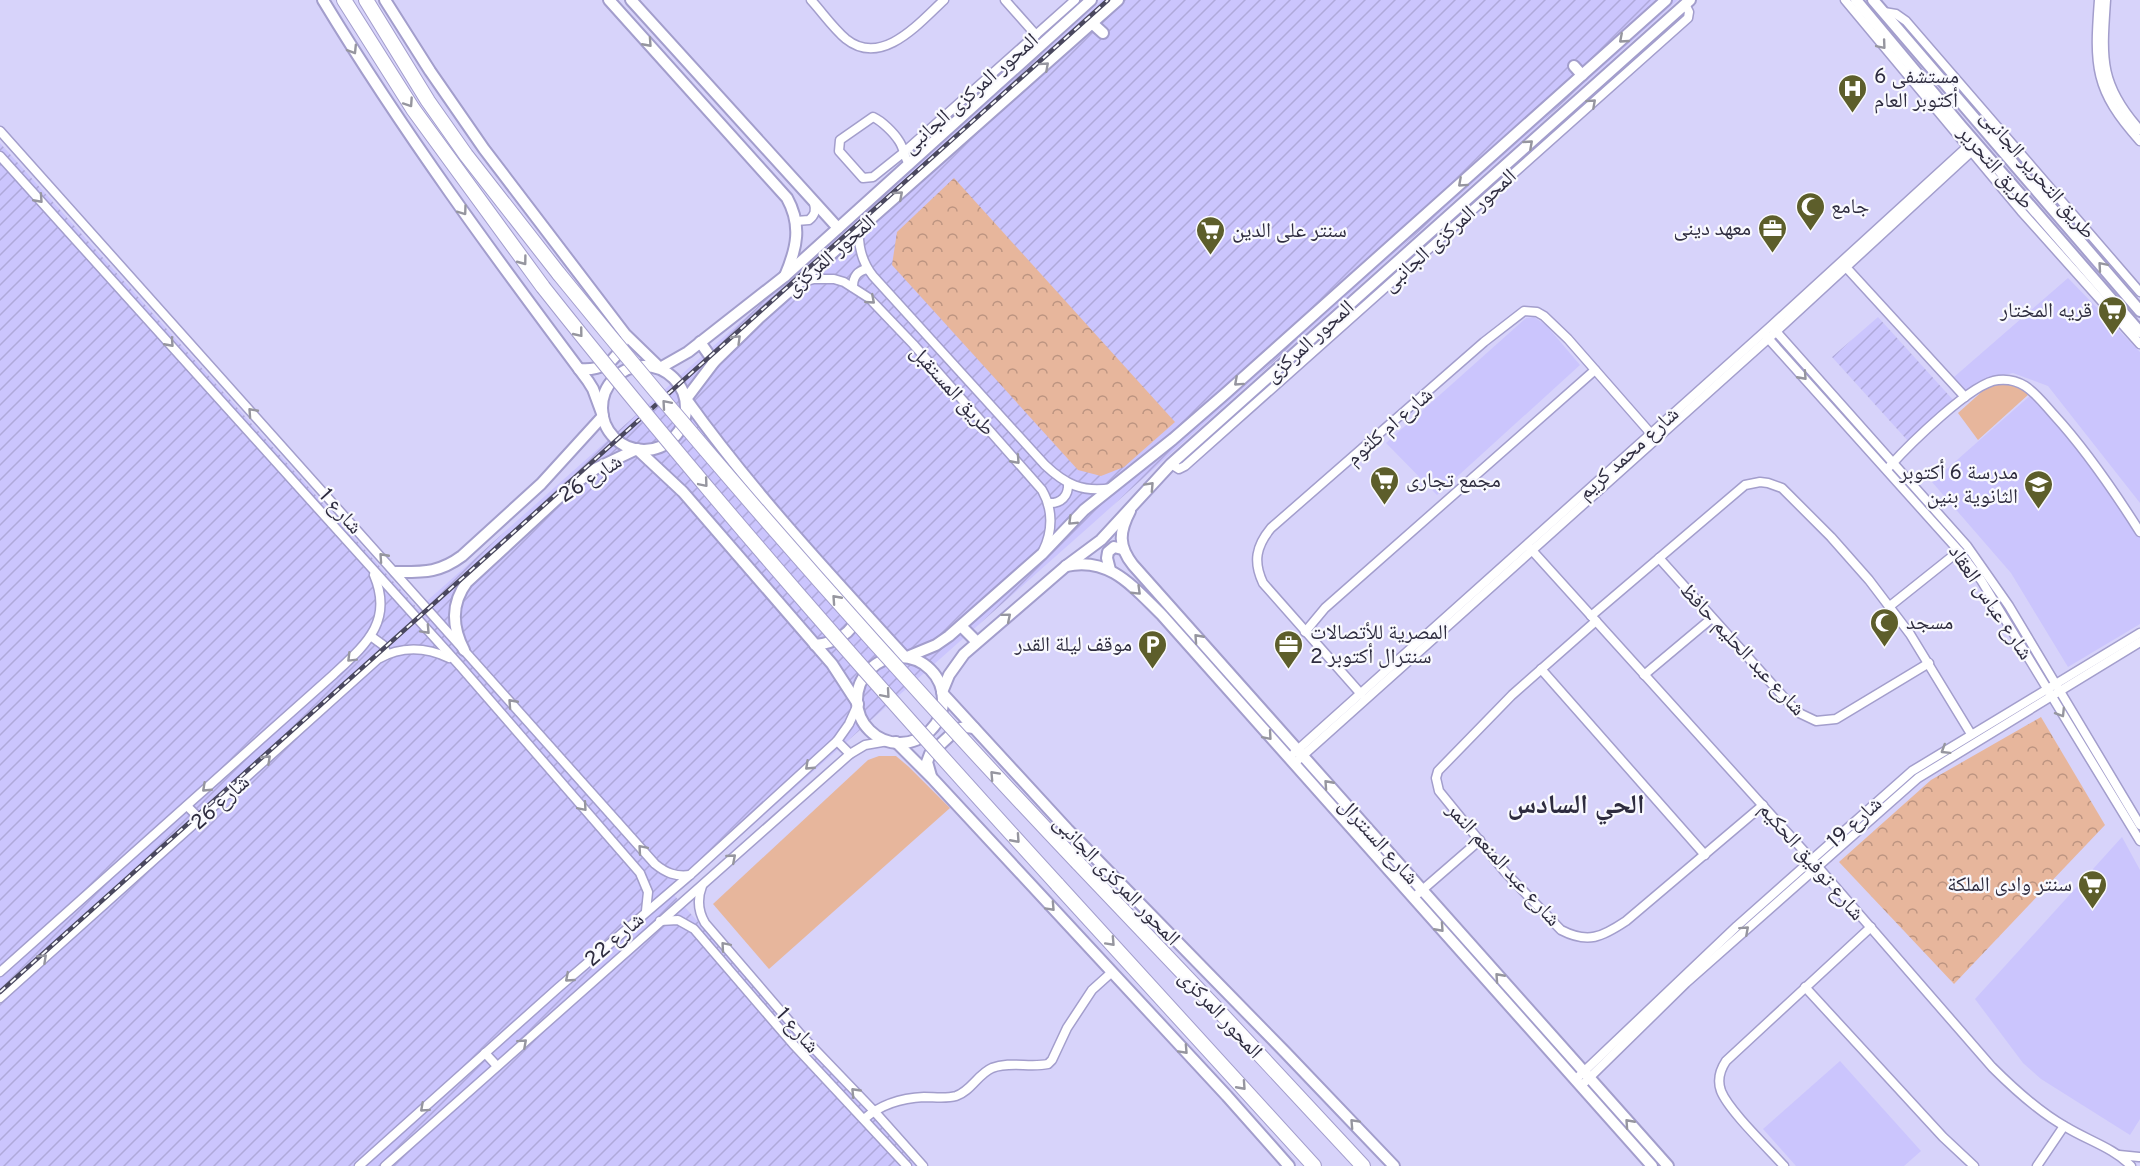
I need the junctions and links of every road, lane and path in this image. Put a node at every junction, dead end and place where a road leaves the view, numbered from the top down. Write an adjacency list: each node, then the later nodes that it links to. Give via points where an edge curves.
1 (322, 0): 64 (main road, one-way to 64, via 436,173)
2 (344, 0): 155 (highway, المحور المركزى, one-way to 155, bridge, via 412,109 543,287 709,489 932,747)
3 (366, 0): 156 (highway, المحور المركزى, one-way to 3, bridge, via 968,747 644,379 466,155)
4 (385, 0): 58 (main road, via 484,149)
5 (610, 0): 39 (main road, one-way to 39, via 787,198)
6 (631, 0): 37 (main road)
7 (811, 0): 8 (street, via 846,39 872,48 896,42)
8 (945, 0)
9 (1005, 0): 24 (street)
10 (1075, 0): 22 (street, المحور المركزى الجانبى)
11 (1091, 0): 22 (main road, المحور المركزى)
12 (1118, 0): 21 (main road, المحور المركزى)
13 (1666, 0): 26 (main road, المحور المركزى, one-way to 26)
14 (1845, 0): 28 (street, طريق التحرير الجانبى, one-way to 28)
15 (1856, 0): 29 (main road, طريق التحرير)
16 (1874, 0): 20 (main road, طريق التحرير)
17 (2099, 0): 27 (street, via 2099,75 2105,94)
18 (2106, 0): 27 (street, via 2103,54)
19 (1687, 2): 40 (main road, المحور المركزى, one-way to 19); 72 (street, المحور المركزى الجانبى, one-way to 19, via 1179,469 1185,466 1679,25 1689,15)
20 (1884, 12): 53 (street, طريق التحرير الجانبى, via 1906,21); 55 (main road, طريق التحرير, one-way to 20)
21 (1092, 23): 23 (main road); 42 (main road, المحور المركزى, one-way to 21)
22 (1049, 31): 24 (street, المحور المركزى الجانبى); 36 (main road, المحور المركزى)
23 (1103, 33)
24 (1036, 35): 34 (street, المحور المركزى الجانبى)
25 (1574, 66): 26 (main road)
26 (1582, 75): 38 (main road, المحور المركزى, one-way to 38)
27 (2118, 109): 30 (street); 32 (street)
28 (1945, 121): 29 (main road); 33 (street, طريق التحرير الجانبى)
29 (1960, 126): 46 (main road, طريق التحرير)
30 (2140, 130)
31 (0, 131): 51 (street, شارع 1)
32 (2140, 141)
33 (1969, 150): 45 (street, طريق التحرير الجانبى); 47 (street, شارع محمد كريم)
34 (903, 153): 34 (street, المحور المركزى الجانبى, via 873,177 863,178 838,145 869,118 877,118 899,140); 36 (street)
35 (0, 156): 54 (street, شارع 1, one-way to 54)
36 (909, 164): 41 (main road, المحور المركزى)
37 (814, 203): 39 (street, via 814,216); 41 (main road)
38 (1428, 212): 40 (main road, via 1430,221); 43 (main road, المحور المركزى)
39 (796, 221): 49 (main road, via 796,242)
40 (1438, 225): 44 (main road, المحور المركزى)
41 (838, 228): 49 (main road, المحور المركزى)
42 (859, 230): 48 (street, طريق المستقبل, via 860,250); 50 (main road, المحور المركزى)
43 (1404, 234): 44 (main road, via 1413,237); 75 (main road, المحور المركزى, one-way to 75)
44 (1416, 246): 72 (main road, المحور المركزى)
45 (2060, 254): 46 (main road); 61 (street, طريق التحرير الجانبى)
46 (2076, 259): 56 (main road, طريق التحرير)
47 (1844, 265): 57 (street, شارع محمد كريم); 66 (street)
48 (867, 269): 52 (street, via 858,272); 74 (street, طريق المستقبل, via 1045,465)
49 (785, 276): 60 (main road, المحور المركزى)
50 (798, 283): 52 (street, طريق المستقبل, via 834,279); 62 (main road, المحور المركزى, one-way to 50)
51 (140, 287): 54 (street); 89 (street, شارع 1, one-way to 51)
52 (853, 287): 76 (street, طريق المستقبل, one-way to 76, via 876,304 913,344 1023,467)
53 (2140, 292)
54 (128, 297): 87 (street, شارع 1, one-way to 87)
55 (2140, 310)
56 (2138, 326)
57 (1773, 329): 59 (street, شارع محمد كريم); 69 (street, شارع عباس العقاد)
58 (625, 334): 63 (main road); 64 (main road, via 609,363)
59 (1766, 336): 69 (street, شارع عباس العقاد, one-way to 69); 70 (street, شارع محمد كريم)
60 (700, 342): 62 (main road); 63 (main road, المحور المركزى)
61 (2140, 344)
62 (714, 362): 67 (main road, المحور المركزى)
63 (660, 368): 67 (main road, via 677,381); 68 (main road, via 639,366 615,378 605,391)
64 (579, 369): 68 (main road, via 593,389)
65 (1595, 370): 70 (street, شارع ام كلثوم); 95 (street, via 1326,608); 95 (street, شارع ام كلثوم, via 1544,316 1533,311 1521,312 1270,528 1258,548 1258,572 1270,593)
66 (1965, 397): 73 (street); 80 (street, via 1995,380 2009,380 2037,396 2089,456)
67 (686, 399): 71 (main road, المحور المركزى, via 685,420 674,438 656,448); 91 (main road, via 719,445)
68 (603, 416): 71 (main road, via 615,438); 78 (main road, شارع 26)
69 (1856, 428): 73 (street, شارع عباس العقاد)
70 (1653, 436): 81 (street, شارع محمد كريم)
71 (637, 449): 79 (main road, شارع 26, via 580,480); 100 (main road, via 683,492)
72 (1171, 464): 77 (main road, المحور المركزى, one-way to 72)
73 (1889, 466): 83 (street, شارع عباس العقاد); 108 (street, شارع عباس العقاد, via 1967,546)
74 (1068, 483): 75 (street, طريق المستقبل, via 1094,489); 76 (street, via 1065,497)
75 (1115, 487): 84 (main road, المحور المركزى, one-way to 84, via 1074,519)
76 (1048, 503): 84 (street, طريق المستقبل, via 1050,532)
77 (1133, 505): 82 (main road, via 1122,526); 86 (main road, المحور المركزى, via 1101,540)
78 (513, 511): 79 (main road, via 513,524); 89 (main road, شارع 26, via 451,564 427,572)
79 (523, 528): 101 (main road, شارع 26, via 460,592 455,620)
80 (2140, 532)
81 (1529, 547): 92 (street, شارع توفيق الحكيم); 111 (street, شارع محمد كريم); 117 (street, شارع محمد كريم)
82 (1122, 549): 88 (main road, via 1114,547 1108,552); 117 (main road, شارع السنترال, one-way to 82)
83 (1959, 551): 90 (street); 109 (street, شارع عباس العقاد, via 1996,603)
84 (1042, 554): 94 (main road, المحور المركزى)
85 (1659, 558): 90 (street, شارع عبد المنعم النمر, via 1745,485 1768,483 1788,493); 92 (street, شارع عبد المنعم النمر); 93 (street, شارع عبد الحليم حافظ)
86 (1066, 566): 88 (main road, شارع السنترال, via 1089,564); 98 (main road, المحور المركزى, one-way to 86)
87 (371, 569): 97 (street, via 380,603 379,621); 104 (street, شارع 1, one-way to 104)
88 (1110, 570): 119 (main road, شارع السنترال, one-way to 119, via 1123,577 1162,615)
89 (396, 572): 101 (street, شارع 1)
90 (1890, 606): 105 (street, شارع عبد المنعم النمر)
91 (860, 608): 100 (main road, via 845,635); 103 (main road)
92 (1593, 618): 106 (street, شارع عبد المنعم النمر); 107 (street, شارع توفيق الحكيم)
93 (1712, 618): 105 (street, شارع عبد الحليم حافظ, via 1797,712 1816,721 1836,719); 107 (street)
94 (961, 626): 98 (main road); 103 (main road, المحور المركزى, via 936,645)
95 (1305, 632): 111 (street, شارع ام كلثوم)
96 (2140, 633): 108 (street, شارع 19)
97 (372, 637): 102 (street); 123 (street, شارع 26, one-way to 123)
98 (977, 642): 110 (main road, المحور المركزى, via 953,668)
99 (2140, 642): 108 (street, شارع 19)
100 (815, 645): 112 (main road)
101 (464, 650): 120 (street, شارع 1, one-way to 101)
102 (387, 654): 104 (street, شارع 26, via 421,650); 125 (street, شارع 26, one-way to 102)
103 (906, 657): 110 (main road, via 933,672); 112 (main road, via 885,660 873,667 860,684)
104 (455, 661): 122 (street, شارع 1)
105 (1929, 663): 114 (street, شارع عبد المنعم النمر)
106 (1541, 669): 127 (street, شارع عبد المنعم النمر, via 1438,771 1439,791); 129 (street)
107 (1644, 675): 124 (street, شارع توفيق الحكيم)
108 (2058, 687): 109 (street, شارع 19); 126 (street, شارع عباس العقاد)
109 (2049, 692): 114 (street, شارع 19); 128 (street, شارع عباس العقاد, one-way to 128); 130 (street, شارع 19, via 1918,778)
110 (943, 693): 113 (main road, المحور المركزى الجانبى); 116 (main road, via 939,717 931,729 918,738)
111 (1361, 694): 117 (street, شارع محمد كريم)
112 (858, 704): 115 (street, شارع 22); 116 (main road, via 865,725 875,735)
113 (974, 728): 121 (main road, via 957,729 930,754 927,762); 157 (main road, المحور المركزى الجانبى, one-way to 113)
114 (1971, 734): 130 (street, شارع 19, one-way to 130, via 1912,771)
115 (837, 741): 118 (street); 131 (street, شارع 22, one-way to 131)
116 (892, 741): 118 (street, شارع 22, via 865,745); 121 (main road)
117 (1300, 753): 119 (street, شارع محمد كريم); 133 (main road, شارع السنترال, one-way to 117)
118 (850, 754): 132 (street, شارع 22, one-way to 118)
119 (1291, 761): 134 (main road, شارع السنترال)
120 (573, 771): 122 (street); 131 (street, شارع 1, one-way to 120, via 669,874 655,864)
121 (931, 776): 139 (main road, one-way to 139)
122 (561, 781): 135 (street, شارع 1, one-way to 135, via 644,879 648,892)
123 (187, 806): 125 (street); 138 (street, شارع 26)
124 (1763, 806): 129 (street, شارع عبد المنعم النمر); 130 (street, شارع توفيق الحكيم)
125 (200, 819): 141 (street, شارع 26, one-way to 125)
126 (2140, 825)
127 (1480, 840): 129 (street, شارع عبد المنعم النمر, via 1555,924 1572,936 1584,938 1609,933); 133 (street)
128 (2140, 841)
129 (1705, 855)
130 (1814, 863): 137 (street, شارع توفيق الحكيم); 144 (street, شارع 19)
131 (690, 875): 135 (street, شارع 22)
132 (704, 883): 136 (street, شارع 22); 145 (street, شارع 1, one-way to 132, via 802,1036 705,923 698,904)
133 (1422, 890): 134 (street); 144 (main road, شارع السنترال, one-way to 133)
134 (1413, 898): 144 (main road, شارع السنترال, one-way to 144)
135 (646, 911): 142 (street, شارع 22, one-way to 142)
136 (660, 921): 143 (street, شارع 22, one-way to 136); 146 (street, شارع 1, via 678,920 693,929)
137 (1871, 927): 140 (street); 147 (street, شارع توفيق الحكيم, via 1992,1067)
138 (0, 972)
139 (1112, 972): 145 (street, via 1092,990 1048,1064 994,1067 955,1096 915,1098); 154 (main road, one-way to 154)
140 (1806, 987): 160 (street, via 1726,1061 1720,1074 1725,1098); 161 (street)
141 (0, 998)
142 (485, 1053): 143 (street); 150 (street, شارع 22, one-way to 150)
143 (497, 1066): 151 (street, شارع 22)
144 (1582, 1079): 158 (main road, شارع السنترال); 159 (main road, شارع السنترال, one-way to 144)
145 (874, 1111): 146 (street); 153 (street, شارع 1)
146 (864, 1119): 152 (street, شارع 1)
147 (2064, 1126): 148 (street, شارع توفيق الحكيم); 162 (street)
148 (2117, 1154): 149 (street, شارع توفيق الحكيم); 163 (street, شارع توفيق الحكيم)
149 (2140, 1156): 163 (street)
150 (359, 1166)
151 (386, 1166)
152 (908, 1166)
153 (923, 1166)
154 (1289, 1166)
155 (1314, 1166)
156 (1364, 1166)
157 (1394, 1166)
158 (1652, 1166)
159 (1668, 1166)
160 (1784, 1166)
161 (1974, 1166)
162 (2037, 1166)
163 (2132, 1166)

